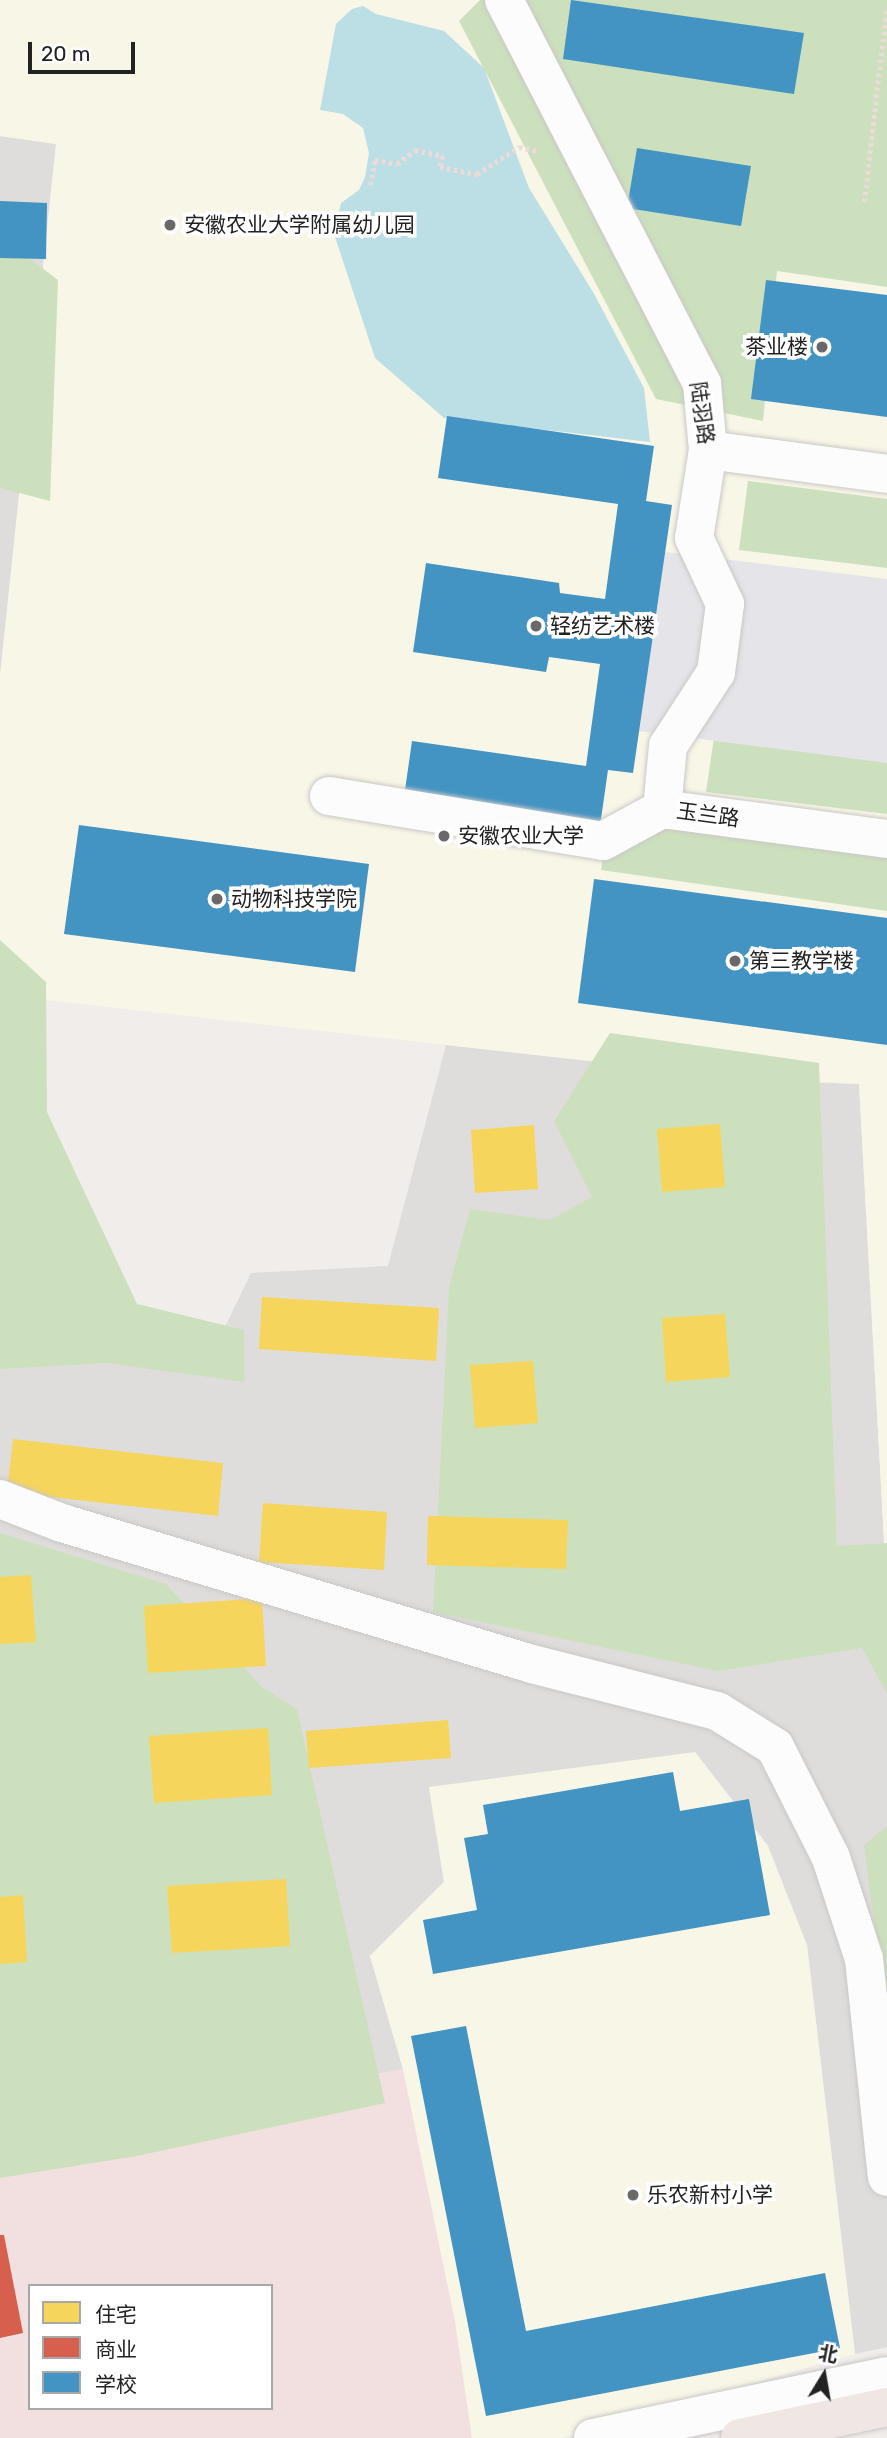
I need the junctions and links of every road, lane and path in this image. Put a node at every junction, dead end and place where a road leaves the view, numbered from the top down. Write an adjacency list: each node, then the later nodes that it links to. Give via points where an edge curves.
1 (504, 0): 7 (street, 陆羽路, via 702,383)
2 (887, 7): 3 (path)
3 (886, 27): 6 (path)
4 (553, 153): 5 (path, via 519,147 477,174 440,167 443,156 415,150 397,164 374,160)
5 (370, 185)
6 (864, 202)
7 (708, 450): 8 (street); 10 (street, 陆羽路, via 694,538 725,604 716,672 668,746)
8 (887, 474)
9 (329, 796): 10 (street, 玉兰路, via 603,841)
10 (662, 809): 11 (street, 玉兰路)
11 (887, 839)
12 (0, 1499): 13 (street, via 75,1527 532,1664 717,1711 775,1747 831,1858 864,1959)
13 (887, 2177)
14 (887, 2376): 16 (street)
15 (887, 2407): 17 (highway)
16 (593, 2438)
17 (740, 2438)

